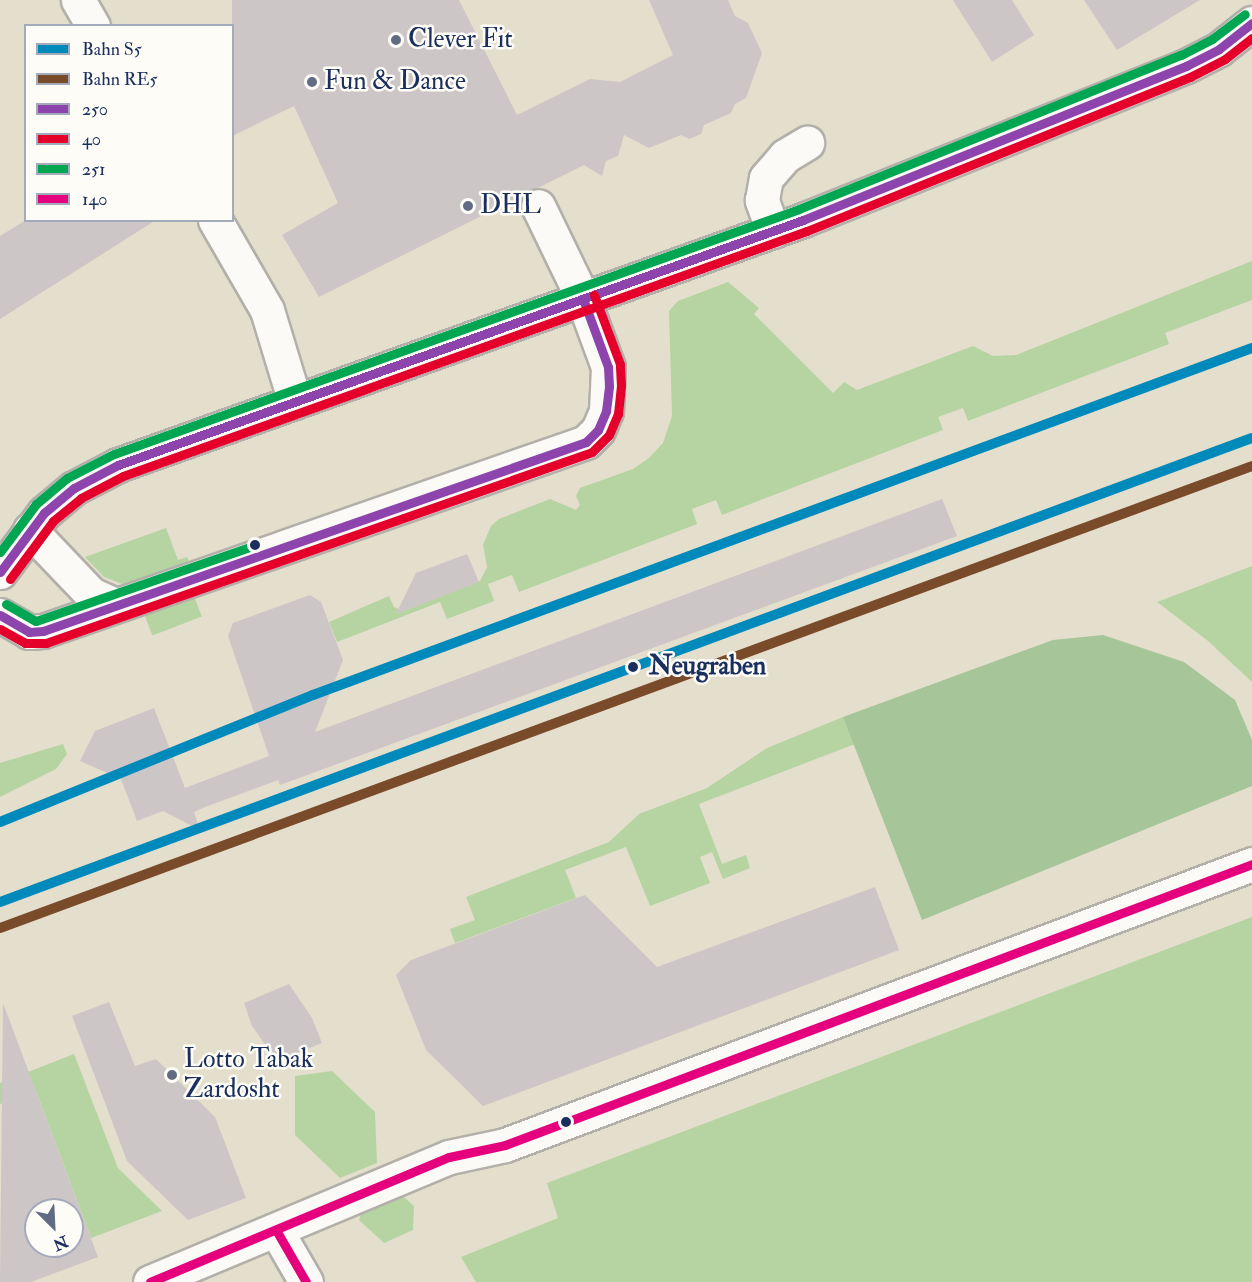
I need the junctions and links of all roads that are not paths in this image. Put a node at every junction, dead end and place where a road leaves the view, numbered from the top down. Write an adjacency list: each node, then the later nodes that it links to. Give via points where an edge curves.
1 (78, 0): 3 (street)
2 (1252, 23): 7 (street, via 1219,49 1166,74)
3 (92, 24)
4 (807, 143): 7 (street, via 785,156 766,178 762,200)
5 (538, 206): 8 (street)
6 (216, 222): 9 (street, via 267,310)
7 (773, 231): 8 (street)
8 (583, 299): 9 (street); 12 (street, via 608,367 609,386 606,411 598,430 586,442)
9 (295, 402): 10 (street, via 92,477 59,499)
10 (30, 530): 11 (street); 12 (street, via 91,594)
11 (0, 572)
12 (116, 606): 13 (street, via 35,634)
13 (0, 615)
14 (1252, 864): 15 (street, via 505,1144 449,1157)
15 (276, 1230): 16 (street); 17 (street)
16 (150, 1282)
17 (306, 1282)

